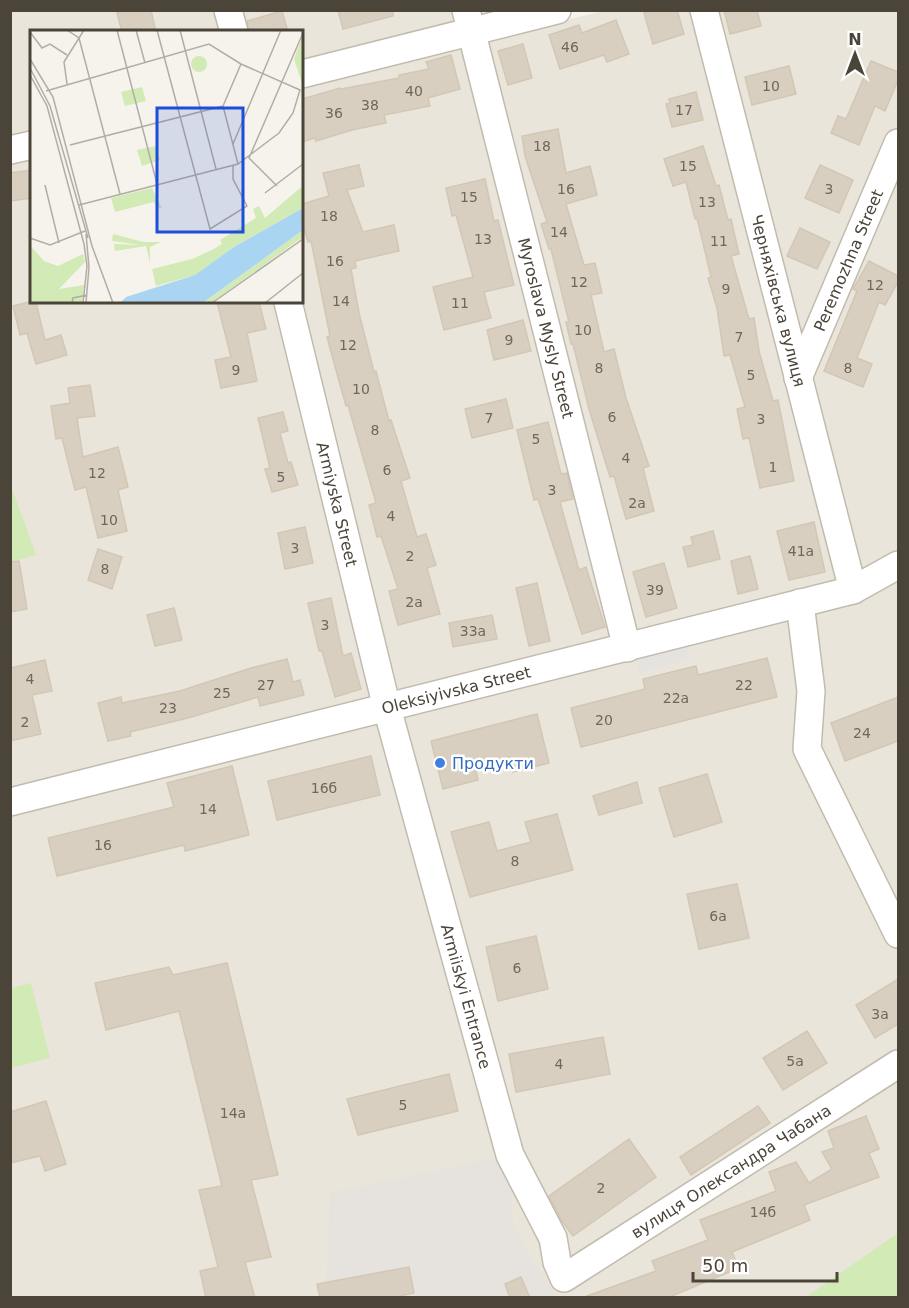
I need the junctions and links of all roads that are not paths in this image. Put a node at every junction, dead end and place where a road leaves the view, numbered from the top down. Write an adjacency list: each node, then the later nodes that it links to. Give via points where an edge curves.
1 (228, 10): 5 (street)
2 (557, 10): 4 (street)
3 (704, 10): 11 (street, Черняхівська вулиця)
4 (468, 21): 6 (street); 15 (street, Myroslava Mysly Street)
5 (233, 30)
6 (303, 74)
7 (898, 143): 11 (street, Peremozhna Street)
8 (30, 145): 9 (street)
9 (10, 150)
10 (288, 303): 16 (street, Armiyska Street)
11 (798, 378): 13 (street, Черняхівська вулиця)
12 (898, 565): 13 (street, Oleksiyivska Street)
13 (853, 590): 14 (street, Oleksiyivska Street)
14 (800, 603): 15 (street, Oleksiyivska Street); 18 (street, via 811,691 807,749)
15 (627, 648): 16 (street, Oleksiyivska Street)
16 (387, 708): 17 (street, Oleksiyivska Street); 20 (street, Armiiskyi Entrance, via 510,1155 553,1238)
17 (10, 802)
18 (898, 934)
19 (898, 1064): 20 (street, вулиця Олександра Чабана)
20 (564, 1278)

